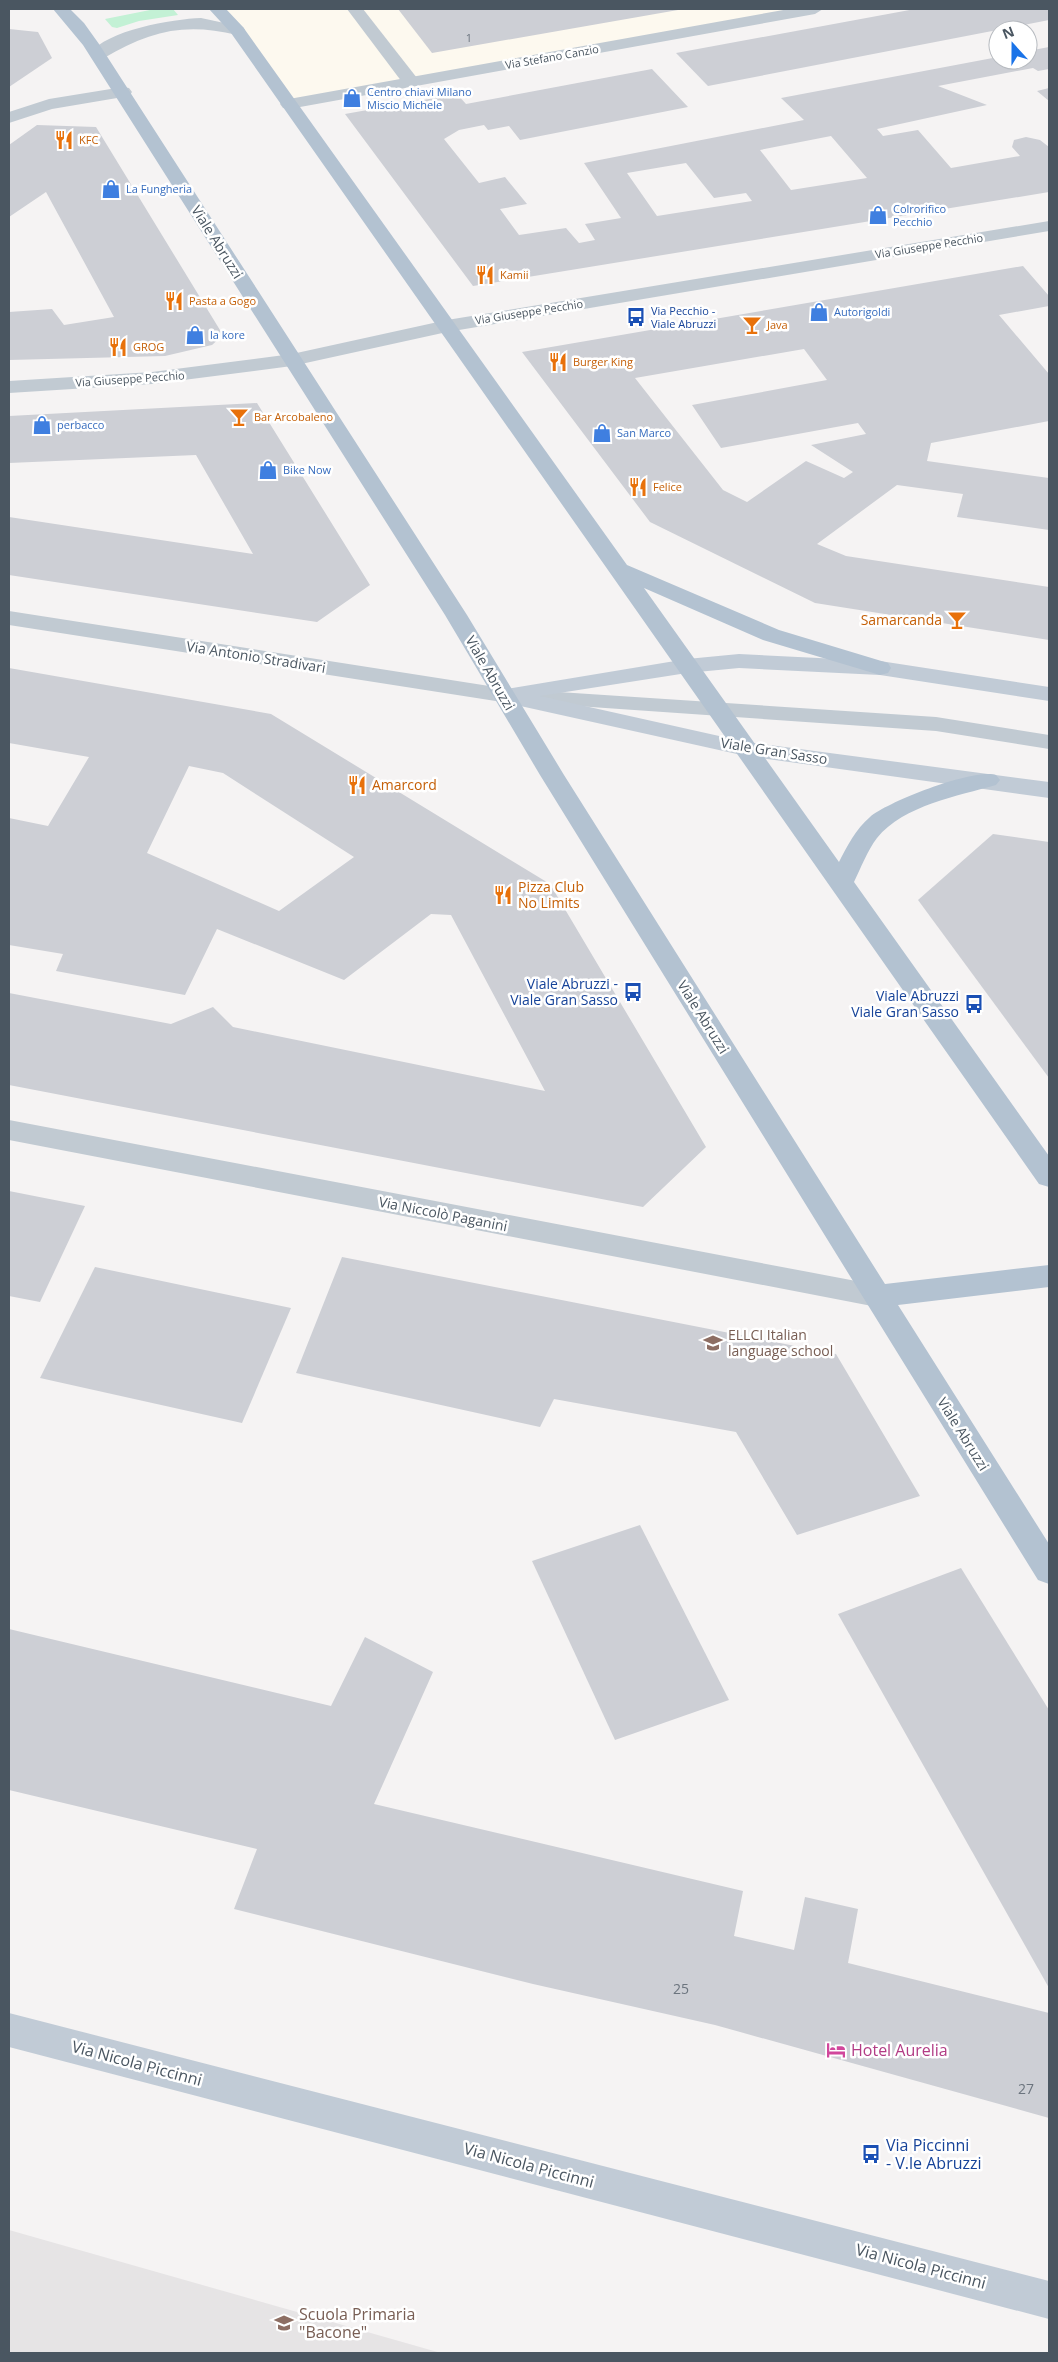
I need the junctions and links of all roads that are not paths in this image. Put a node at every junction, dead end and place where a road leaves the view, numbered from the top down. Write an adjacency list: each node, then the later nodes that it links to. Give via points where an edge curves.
1 (61, 9): 6 (main road, Viale Abruzzi)
2 (217, 9): 5 (main road)
3 (355, 9): 7 (street)
4 (815, 9): 7 (street, Via Stefano Canzio)
5 (237, 30): 6 (street, via 210,23 168,25 134,33); 9 (main road)
6 (98, 54): 8 (main road, Viale Abruzzi)
7 (411, 82): 9 (street, Via Stefano Canzio)
8 (123, 92): 10 (street, via 44,106); 13 (main road, Viale Abruzzi)
9 (289, 104): 12 (main road)
10 (9, 118)
11 (1049, 226): 12 (street, Via Giuseppe Pecchio)
12 (446, 326): 13 (street, Via Giuseppe Pecchio); 15 (main road)
13 (292, 360): 14 (street, Via Giuseppe Pecchio, via 181,376); 20 (main road, Viale Abruzzi, via 456,615)
14 (9, 387)
15 (619, 570): 17 (main road); 18 (main road, via 771,635)
16 (9, 618): 20 (street, Via Antonio Stradivari)
17 (687, 666): 18 (main road, via 739,661); 20 (main road); 21 (main road)
18 (880, 668): 19 (main road)
19 (1049, 694)
20 (502, 696): 21 (street); 23 (main road, Viale Gran Sasso); 30 (main road, Viale Abruzzi)
21 (718, 709): 22 (street, via 936,724); 23 (main road)
22 (1049, 742)
23 (746, 749): 24 (main road, Viale Gran Sasso); 26 (main road)
24 (988, 780): 25 (main road, Viale Gran Sasso); 26 (main road, via 896,811 870,831)
25 (1049, 790)
26 (841, 883): 28 (main road)
27 (9, 1130): 30 (street, Via Niccolò Paganini)
28 (1049, 1177)
29 (1049, 1276): 30 (main road)
30 (877, 1296): 31 (main road, Viale Abruzzi)
31 (1049, 1571)
32 (9, 2030): 33 (main road, Via Nicola Piccinni)
33 (1049, 2300)

